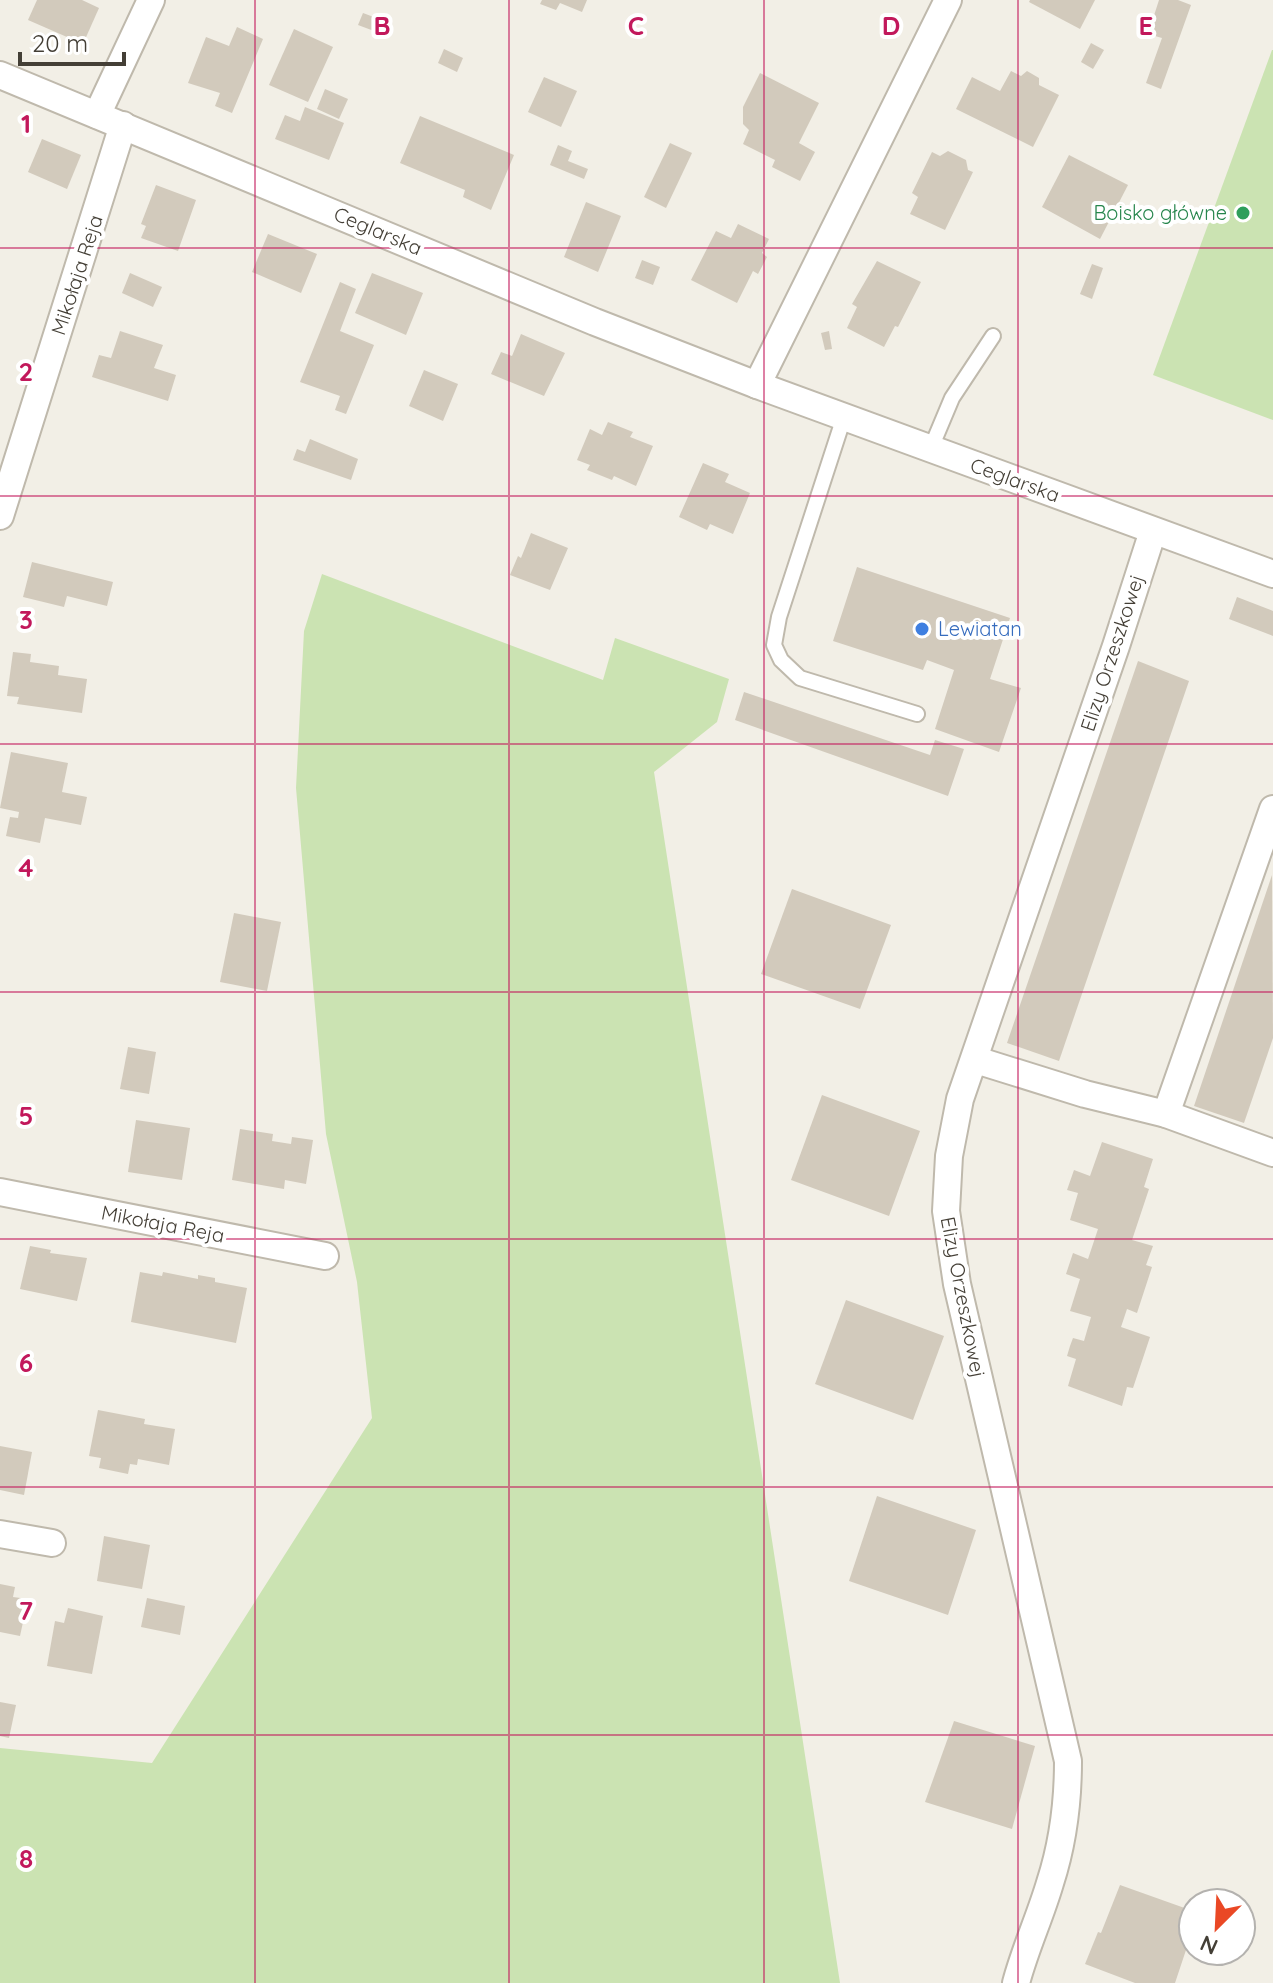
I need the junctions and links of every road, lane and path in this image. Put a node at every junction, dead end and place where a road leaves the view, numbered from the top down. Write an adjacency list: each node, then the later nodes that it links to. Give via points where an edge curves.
1 (151, 0): 4 (street)
2 (948, 0): 7 (street)
3 (0, 75): 4 (street, Ceglarska)
4 (97, 115): 5 (street, Ceglarska)
5 (123, 125): 7 (street, Ceglarska); 10 (street, Mikołaja Reja)
6 (993, 336): 9 (lane, via 952,398)
7 (757, 385): 8 (street, Ceglarska)
8 (844, 417): 9 (street, Ceglarska); 13 (lane, via 774,645 800,678)
9 (931, 448): 11 (street, Ceglarska)
10 (0, 516)
11 (1153, 531): 12 (street, Ceglarska); 15 (street, Elizy Orzeszkowej)
12 (1273, 574)
13 (917, 714)
14 (1273, 809): 16 (street)
15 (976, 1060): 16 (street); 22 (street, Elizy Orzeszkowej, via 960,1099 946,1211 957,1284 1068,1761 1061,1841)
16 (1166, 1114): 17 (street)
17 (1273, 1153)
18 (0, 1192): 19 (street, Mikołaja Reja)
19 (325, 1256)
20 (0, 1534): 21 (street)
21 (52, 1543)
22 (1016, 1983)

